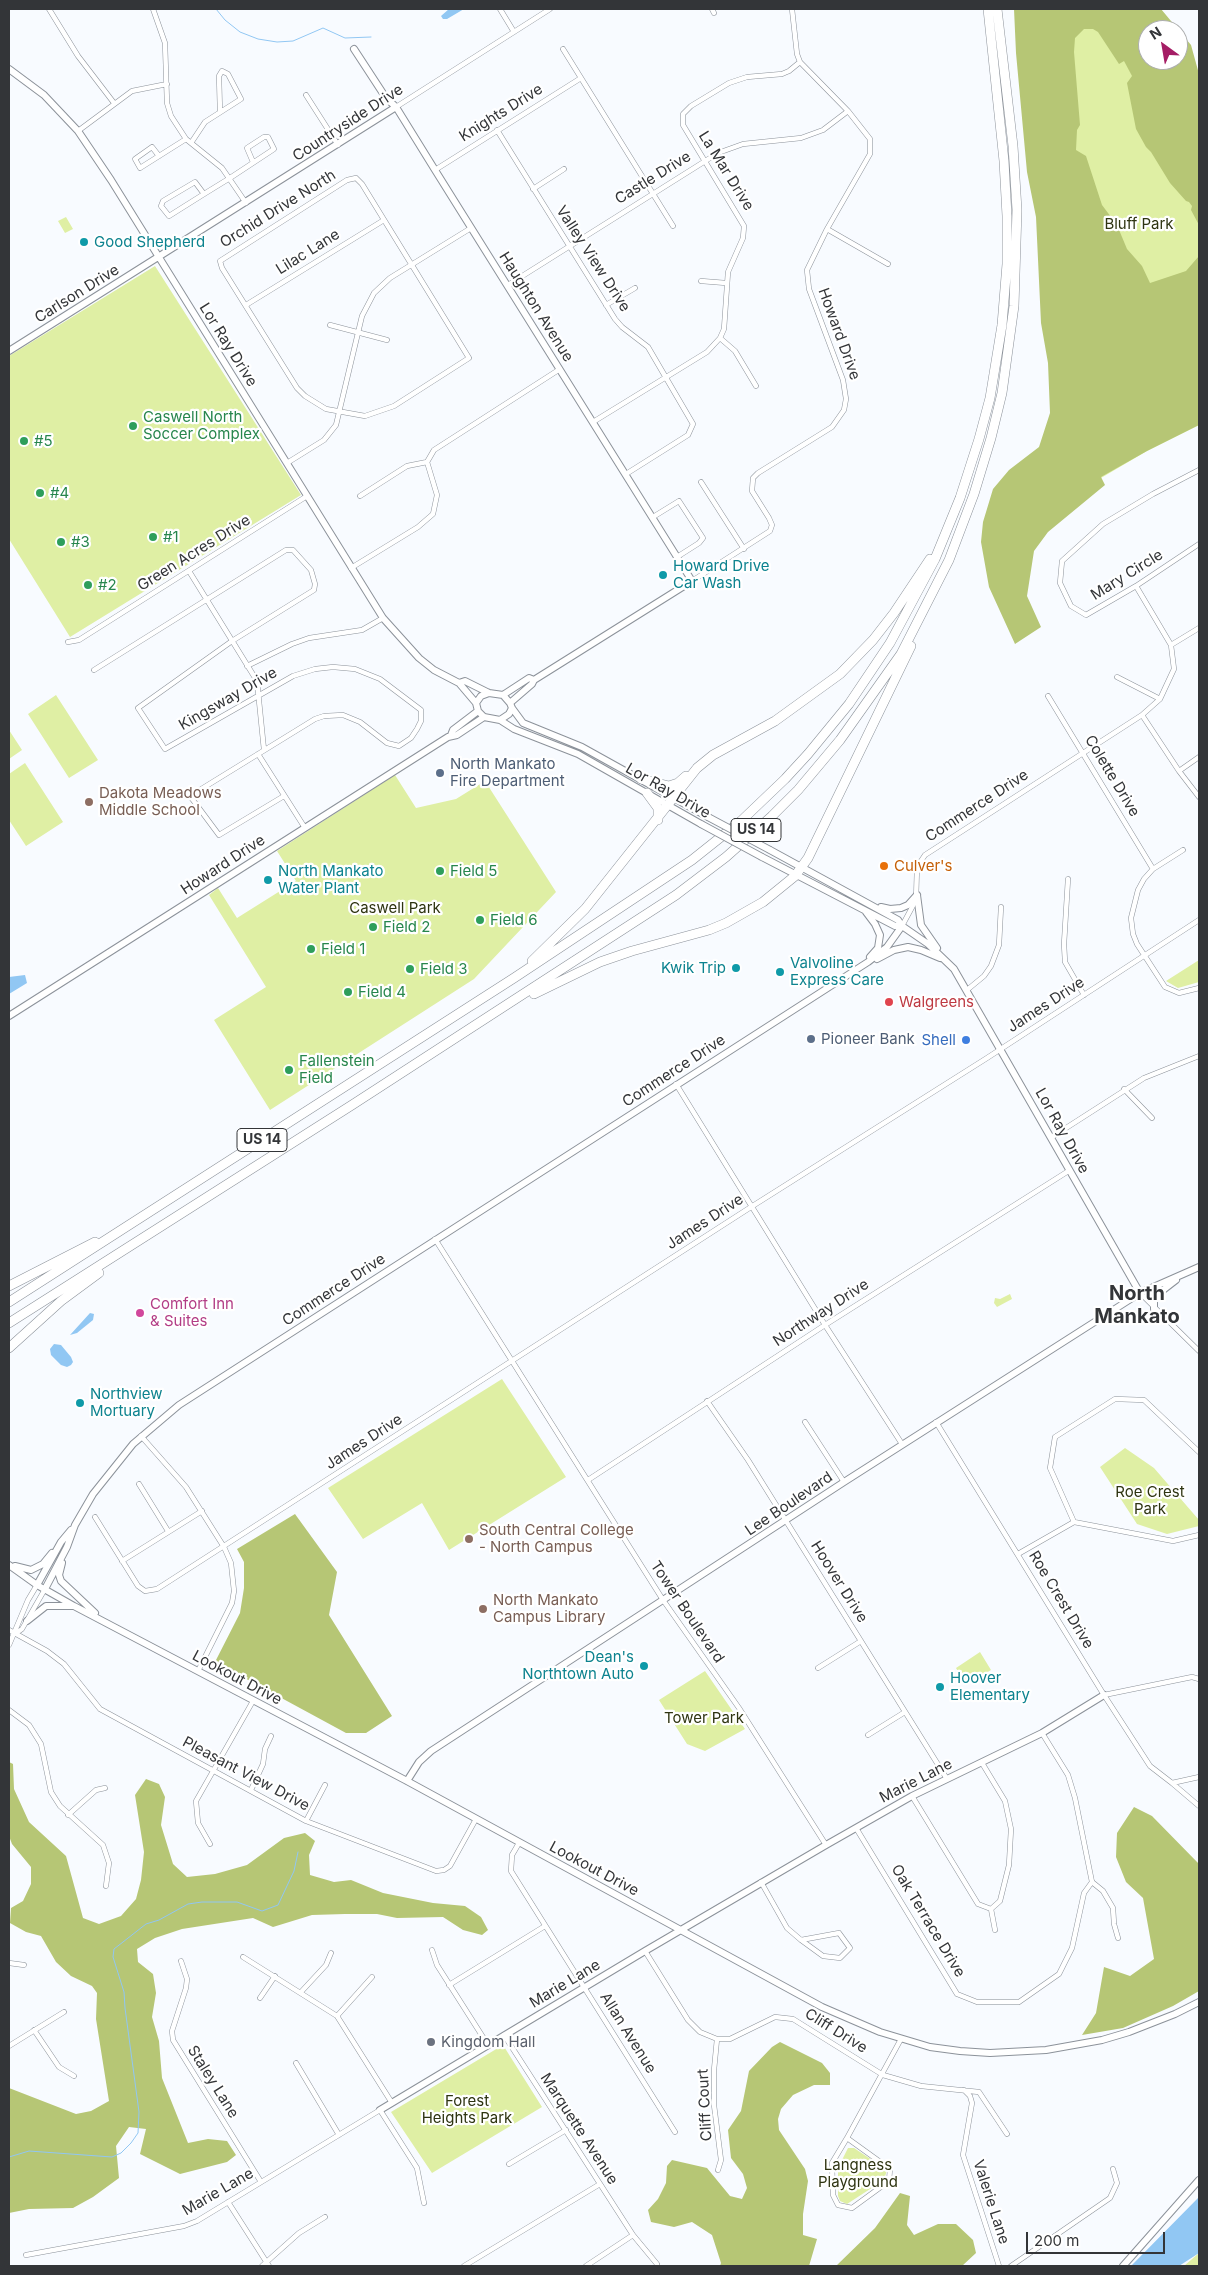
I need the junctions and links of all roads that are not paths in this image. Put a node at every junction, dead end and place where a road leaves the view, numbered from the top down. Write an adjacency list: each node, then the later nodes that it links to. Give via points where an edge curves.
1 (48, 9): 16 (street)
2 (153, 9): 14 (street, via 164,43)
3 (500, 9): 8 (street)
4 (550, 9): 8 (street, Countryside Drive)
5 (792, 9): 11 (street)
6 (988, 9): 67 (highway, US 14, via 1007,196 1004,300 996,365 980,439)
7 (999, 9): 76 (highway, US 14, via 1016,175 1016,281 1011,332 1002,393 977,485 949,560)
8 (514, 32): 17 (street, Countryside Drive)
9 (354, 49): 17 (street, Haughton Avenue, via 386,98)
10 (563, 49): 13 (street)
11 (800, 62): 18 (street, Howard Drive); 26 (street, La Mar Drive, via 782,74 747,77 728,83 686,109 683,125)
12 (9, 69): 21 (street, Lor Ray Drive, via 44,94)
13 (580, 78): 20 (street, Knights Drive); 33 (street)
14 (167, 84): 16 (street, via 140,88); 22 (street, via 168,111)
15 (306, 95): 24 (street)
16 (114, 103): 21 (street)
17 (396, 107): 24 (street, Countryside Drive); 28 (street, Haughton Avenue)
18 (848, 111): 26 (street, Castle Drive, via 823,130 801,138 743,144); 38 (street, Howard Drive, via 870,139 870,154)
19 (220, 112): 19 (street, via 242,97 228,74 222,71 219,76); 23 (street, via 205,122)
20 (497, 130): 28 (street, Knights Drive); 31 (street, Valley View Drive)
21 (78, 131): 40 (street, Lor Ray Drive)
22 (186, 139): 23 (street); 25 (street)
23 (191, 143): 30 (street)
24 (338, 145): 34 (street, Countryside Drive)
25 (159, 156): 25 (street, via 152,147 135,159 140,168)
26 (704, 161): 33 (street, Castle Drive); 44 (street, La Mar Drive, via 744,226 743,238 732,260)
27 (253, 162): 27 (street, via 274,149 268,137 247,148); 30 (street)
28 (436, 170): 37 (street, Haughton Avenue)
29 (564, 170): 31 (street)
30 (230, 178): 32 (street); 34 (street)
31 (533, 189): 39 (street, Valley View Drive)
32 (204, 194): 32 (street, via 194,182 163,201 161,206 169,216)
33 (652, 194): 36 (street); 39 (street, Castle Drive)
34 (246, 203): 40 (street, Countryside Drive)
35 (384, 220): 41 (street, Orchid Drive North); 47 (street, Lilac Lane); 47 (street, Orchid Drive North, via 362,184 356,178 348,180 220,261)
36 (673, 226)
37 (471, 228): 41 (street); 45 (street, Haughton Avenue)
38 (827, 229): 42 (street); 69 (street, Howard Drive, via 810,262 807,281 846,389 844,410 832,427 758,472 752,490 772,525 770,531)
39 (568, 246): 45 (street, Castle Drive); 48 (street, Valley View Drive)
40 (158, 258): 53 (street, Carlson Drive); 60 (street, Lor Ray Drive)
41 (411, 264): 50 (street, via 374,293); 57 (street, Orchid Drive North, via 469,358 385,411 365,416)
42 (888, 264)
43 (701, 281): 44 (street)
44 (726, 283): 51 (street, La Mar Drive, via 726,317)
45 (508, 285): 54 (street, Haughton Avenue)
46 (634, 288): 48 (street)
47 (246, 305): 57 (street, Orchid Drive North, via 297,388 315,404)
48 (606, 305): 55 (street, Valley View Drive, via 622,327 648,347)
49 (330, 325): 50 (street)
50 (358, 333): 52 (street); 57 (street)
51 (720, 338): 55 (street, via 707,352); 56 (street, via 735,351)
52 (387, 340)
53 (9, 351)
54 (560, 369): 58 (street, Haughton Avenue); 59 (street, via 438,446)
55 (666, 377): 58 (street); 62 (street, Valley View Drive, via 691,418 692,430 688,436)
56 (756, 386)
57 (340, 413): 60 (street, via 332,433)
58 (593, 422): 62 (street, Haughton Avenue)
59 (427, 462): 65 (street, via 407,466); 71 (street, via 437,495 433,514 418,527)
60 (287, 463): 64 (street, Lor Ray Drive)
61 (1199, 470): 74 (street, Mary Circle, via 1104,524 1062,561 1060,583 1071,606 1086,616)
62 (626, 474): 66 (street, Haughton Avenue)
63 (701, 482): 69 (street)
64 (307, 496): 71 (street, Lor Ray Drive); 72 (street, Green Acres Drive)
65 (360, 496)
66 (653, 518): 70 (street, Haughton Avenue); 70 (street, via 678,501 704,538)
67 (943, 538): 104 (highway, via 894,613 840,674 775,721); 128 (highway, US 14, via 914,602 868,678 828,732 784,779 692,860)
68 (1199, 544): 74 (street, Mary Circle)
69 (744, 549): 73 (street, Howard Drive)
70 (677, 557): 73 (street, Haughton Avenue)
71 (351, 568): 77 (street, Lor Ray Drive)
72 (189, 570): 75 (street); 80 (street, Green Acres Drive, via 79,640)
73 (692, 581): 85 (street, Howard Drive)
74 (1136, 586): 81 (street, Commerce Drive)
75 (206, 600): 79 (street); 79 (street, Kingsway Drive, via 286,550 294,550 307,563 314,590); 83 (street, Kingsway Drive)
76 (925, 610): 115 (highway, via 894,682); 132 (highway, US 14, via 901,654 855,720 814,772 772,816 676,895)
77 (382, 618): 82 (street, via 362,630 309,638 292,644); 86 (street, Lor Ray Drive, via 419,658)
78 (1199, 628): 81 (street)
79 (232, 641): 82 (street); 89 (street, Kingsway Drive, via 138,708 165,749)
80 (68, 642)
81 (1171, 645): 91 (street, Commerce Drive, via 1174,669)
82 (247, 666): 89 (street, via 257,681)
83 (94, 670)
84 (1117, 678): 91 (street)
85 (534, 680): 88 (street, Howard Drive, via 529,678); 93 (street, Howard Drive)
86 (459, 683): 87 (street, Lor Ray Drive, via 465,680); 92 (street, Lor Ray Drive)
87 (489, 693): 88 (street); 92 (street)
88 (503, 695): 93 (street)
89 (259, 696): 100 (street); 100 (street, Kingsway Drive, via 304,672 325,667 355,668 391,685 422,714 411,738 399,746 387,743 360,722 343,715 333,715 315,719)
90 (1048, 696): 101 (street, Colette Drive)
91 (1160, 699): 95 (street, Commerce Drive)
92 (476, 703): 94 (street)
93 (511, 706): 97 (street, via 509,714); 99 (street, Lor Ray Drive, via 523,723)
94 (478, 711): 96 (street); 98 (street, Howard Drive)
95 (1142, 715): 101 (street, Commerce Drive); 105 (street)
96 (484, 717): 97 (street); 98 (street, Howard Drive, via 457,735)
97 (500, 720): 99 (street, Lor Ray Drive, via 514,729)
98 (451, 735): 113 (street, Howard Drive)
99 (542, 735): 106 (street, Lor Ray Drive, via 582,747); 107 (street, Lor Ray Drive)
100 (264, 750): 102 (street, Kingsway Drive)
101 (1084, 753): 116 (street, Colette Drive); 119 (street, Commerce Drive, via 925,855 916,867)
102 (258, 754): 108 (street); 108 (street, Kingsway Drive, via 190,796 219,835)
103 (1199, 757): 105 (street)
104 (707, 759): 106 (highway, via 674,785); 109 (highway)
105 (1179, 770): 110 (street)
106 (641, 779): 109 (street, Lor Ray Drive)
107 (647, 793): 111 (street, Lor Ray Drive); 112 (highway, via 658,808)
108 (284, 796): 113 (street)
109 (676, 797): 111 (highway); 115 (street, Lor Ray Drive, bridge)
110 (1199, 797)
111 (669, 805): 112 (highway); 117 (street, Lor Ray Drive, bridge)
112 (658, 820): 128 (highway, via 585,909)
113 (305, 828): 133 (street, Howard Drive)
114 (1183, 850): 116 (street)
115 (803, 866): 117 (highway); 120 (street, Lor Ray Drive)
116 (1153, 869): 125 (street, via 1138,890 1131,918 1133,934)
117 (795, 876): 122 (street, Lor Ray Drive); 132 (highway, via 764,902 726,923 600,962)
118 (1068, 879): 131 (street, via 1065,962)
119 (917, 895): 120 (street, via 908,905 896,909); 124 (street, Commerce Drive); 126 (street, via 920,925)
120 (870, 903): 124 (street, Lor Ray Drive, via 898,920)
121 (1001, 907): 130 (street, via 999,945 991,966)
122 (863, 909): 124 (street, Lor Ray Drive, via 895,926); 127 (street, via 878,930 880,943)
123 (1199, 920): 125 (street, James Drive)
124 (902, 926): 126 (street, Lor Ray Drive); 127 (street, Commerce Drive, via 887,947)
125 (1145, 955): 129 (street, via 1165,987 1179,994); 131 (street, James Drive)
126 (948, 962): 127 (street, via 908,947 894,950); 130 (street, Lor Ray Drive)
127 (860, 968): 136 (street, Commerce Drive)
128 (514, 978): 142 (highway, US 14)
129 (1199, 988)
130 (967, 990): 134 (street, Lor Ray Drive)
131 (1084, 996): 134 (street, James Drive)
132 (498, 1011): 144 (highway, US 14)
133 (9, 1016)
134 (1000, 1048): 139 (street, Lor Ray Drive); 141 (street, James Drive)
135 (1199, 1056): 137 (street)
136 (676, 1084): 141 (street); 143 (street, Commerce Drive)
137 (1124, 1089): 138 (street); 139 (street)
138 (1152, 1118)
139 (1052, 1137): 140 (street, Lor Ray Drive)
140 (1070, 1170): 148 (street, Lor Ray Drive); 152 (street, Northway Drive)
141 (751, 1207): 152 (street); 155 (street, James Drive)
142 (112, 1236): 147 (highway); 149 (highway, US 14)
143 (435, 1239): 155 (street, Tower Boulevard); 159 (street, Commerce Drive, via 179,1405)
144 (117, 1256): 151 (highway, US 14); 153 (highway, US 14, via 45,1314)
145 (1199, 1267): 146 (street, Lee Boulevard)
146 (1185, 1274): 148 (street, Lee Boulevard); 150 (street, via 1154,1297)
147 (9, 1286)
148 (1140, 1293): 150 (street, Lor Ray Drive); 158 (street, Lee Boulevard)
149 (9, 1302)
150 (1154, 1309): 154 (street, Lor Ray Drive)
151 (9, 1323)
152 (824, 1325): 156 (street, Northway Drive); 160 (street)
153 (9, 1348)
154 (1199, 1350)
155 (513, 1361): 162 (street, Tower Boulevard); 172 (street, James Drive)
156 (707, 1401): 162 (street, Northway Drive); 167 (street, Hoover Drive)
157 (805, 1422): 163 (street)
158 (936, 1422): 160 (street, Lee Boulevard); 173 (street, Roe Crest Drive)
159 (141, 1436): 165 (street, via 186,1487); 171 (street, Commerce Drive, via 106,1476)
160 (902, 1444): 163 (street, Lee Boulevard)
161 (1199, 1452): 168 (street, via 1144,1400 1115,1399 1055,1437 1050,1468)
162 (588, 1480): 178 (street, Tower Boulevard)
163 (844, 1482): 167 (street, Lee Boulevard)
164 (139, 1484): 169 (street)
165 (202, 1511): 169 (street); 172 (street)
166 (95, 1517): 174 (street)
167 (786, 1521): 178 (street, Lee Boulevard); 184 (street, Hoover Drive)
168 (1074, 1522): 170 (street, via 1173,1541); 173 (street)
169 (168, 1531): 174 (street)
170 (1199, 1535)
171 (64, 1545): 175 (street, via 37,1568 22,1569); 176 (street, Commerce Drive); 177 (street, Commerce Drive); 180 (street, via 61,1581)
172 (224, 1547): 174 (street, James Drive, via 152,1591 138,1586); 187 (street, via 231,1563 232,1603)
173 (1018, 1554): 189 (street, Roe Crest Drive)
174 (122, 1560)
175 (9, 1564): 176 (street, Lookout Drive)
176 (37, 1585): 177 (street, Lookout Drive); 183 (street)
177 (45, 1589): 179 (street, Lookout Drive); 181 (street)
178 (663, 1600): 200 (street, Lee Boulevard, via 431,1751); 213 (street, Tower Boulevard, via 739,1708)
179 (74, 1606): 180 (street, Lookout Drive); 181 (street, via 46,1606)
180 (104, 1620): 187 (street, Lookout Drive)
181 (27, 1621): 183 (street)
182 (9, 1630): 183 (street, Pleasant View Drive)
183 (15, 1634): 185 (street); 197 (street, Pleasant View Drive, via 64,1664 100,1709)
184 (861, 1641): 186 (street); 192 (street, Hoover Drive)
185 (9, 1645)
186 (818, 1668)
187 (198, 1671): 190 (street, Lookout Drive)
188 (1199, 1679): 189 (street, via 1192,1677)
189 (1104, 1694): 193 (street, Marie Lane); 201 (street, Roe Crest Drive, via 1150,1766)
190 (253, 1701): 197 (street); 200 (street, Lookout Drive)
191 (9, 1710): 207 (street, via 28,1724 41,1744 51,1792)
192 (905, 1712): 194 (street); 199 (street, Hoover Drive)
193 (1042, 1733): 196 (street, Marie Lane); 215 (street, via 1068,1775)
194 (868, 1735)
195 (271, 1736): 204 (street)
196 (982, 1763): 199 (street, Marie Lane); 217 (street, via 1005,1801 1011,1829 1009,1865 1000,1901)
197 (214, 1770): 204 (street, Pleasant View Drive); 212 (street, via 196,1801 198,1824)
198 (1199, 1777): 201 (street)
199 (947, 1779): 205 (street, Marie Lane)
200 (407, 1781): 208 (street, Lookout Drive)
201 (1172, 1783): 206 (street, Roe Crest Drive)
202 (325, 1785): 209 (street)
203 (105, 1788): 207 (street, via 96,1790)
204 (251, 1790): 209 (street, Pleasant View Drive)
205 (912, 1796): 210 (street, Marie Lane); 217 (street, via 978,1904)
206 (1199, 1806)
207 (68, 1815): 216 (street, via 103,1845 109,1863)
208 (476, 1819): 209 (street, Pleasant View Drive, via 450,1866 436,1871); 211 (street, Lookout Drive)
209 (306, 1821)
210 (856, 1828): 213 (street, Marie Lane); 215 (street, Oak Terrace Drive, via 957,1994 977,2002 1019,2002 1059,1974 1072,1948 1084,1893)
211 (519, 1843): 218 (street, Allan Avenue, via 512,1856 511,1870); 219 (street, Lookout Drive)
212 (210, 1844)
213 (826, 1845): 214 (street, Marie Lane)
214 (761, 1882): 219 (street, Marie Lane); 222 (street, via 788,1928)
215 (1092, 1882): 221 (street, via 1103,1891 1113,1908)
216 (106, 1886)
217 (991, 1910): 220 (street)
218 (545, 1926): 232 (street); 233 (street, Allan Avenue)
219 (681, 1930): 224 (street, Marie Lane); 242 (street, Lookout Drive, via 822,2007)
220 (995, 1930)
221 (1118, 1938)
222 (801, 1940): 222 (street, via 823,1956 840,1958 850,1948 839,1933)
223 (432, 1950): 232 (street, via 436,1965)
224 (644, 1951): 233 (street, Marie Lane); 241 (street, via 688,2020 700,2032)
225 (331, 1953): 234 (street, via 326,1965)
226 (244, 1957): 230 (street)
227 (181, 1961): 260 (street, Staley Lane, via 187,1979 172,2031 173,2040)
228 (9, 1963): 229 (street)
229 (24, 1965)
230 (275, 1976): 234 (street); 235 (street)
231 (372, 1977): 238 (street)
232 (450, 1985): 243 (street)
233 (584, 1987): 240 (street, Marie Lane); 252 (street, Allan Avenue)
234 (301, 1992): 238 (street)
235 (260, 1998)
236 (1199, 2002): 242 (street, Lookout Drive, via 1129,2032 1046,2050 960,2051)
237 (64, 2012): 239 (street)
238 (336, 2016): 249 (street)
239 (34, 2030): 244 (street); 247 (street, via 59,2068)
240 (504, 2035): 243 (street, Marie Lane); 251 (street, Marquette Avenue)
241 (717, 2039): 246 (street, Cliff Drive, via 730,2039 774,2017 792,2019); 258 (street, Cliff Court, via 714,2105 722,2160)
242 (901, 2039): 246 (street)
243 (488, 2045): 249 (street, Marie Lane)
244 (9, 2046)
245 (296, 2064): 254 (street)
246 (882, 2075): 248 (street, Cliff Drive, via 921,2086); 255 (street)
247 (74, 2076)
248 (963, 2089): 253 (street, Cliff Drive, via 979,2092); 271 (street, Valerie Lane, via 972,2103 963,2155)
249 (392, 2103): 250 (street, Marie Lane)
250 (380, 2110): 254 (street, Marie Lane); 263 (street, via 417,2168)
251 (566, 2130): 256 (street); 261 (street, Marquette Avenue)
252 (675, 2132)
253 (1007, 2134)
254 (339, 2135): 260 (street, Marie Lane)
255 (846, 2138): 255 (street, via 832,2163 832,2195 838,2205 852,2208 888,2180 890,2169)
256 (509, 2164)
257 (1112, 2169): 272 (street, via 1117,2183 1110,2198)
258 (718, 2170)
259 (1199, 2180): 273 (street)
260 (261, 2182): 262 (street, Marie Lane)
261 (600, 2184): 265 (street, Marquette Avenue); 269 (street)
262 (228, 2202): 266 (street, Marie Lane, via 184,2226); 268 (street)
263 (424, 2203)
264 (325, 2218): 268 (street, via 294,2237)
265 (633, 2235): 267 (street, Marquette Avenue); 270 (street)
266 (26, 2254)
267 (657, 2264)
268 (266, 2265)
269 (464, 2266)
270 (586, 2266)
271 (999, 2266)
272 (1011, 2266)
273 (1123, 2266)

